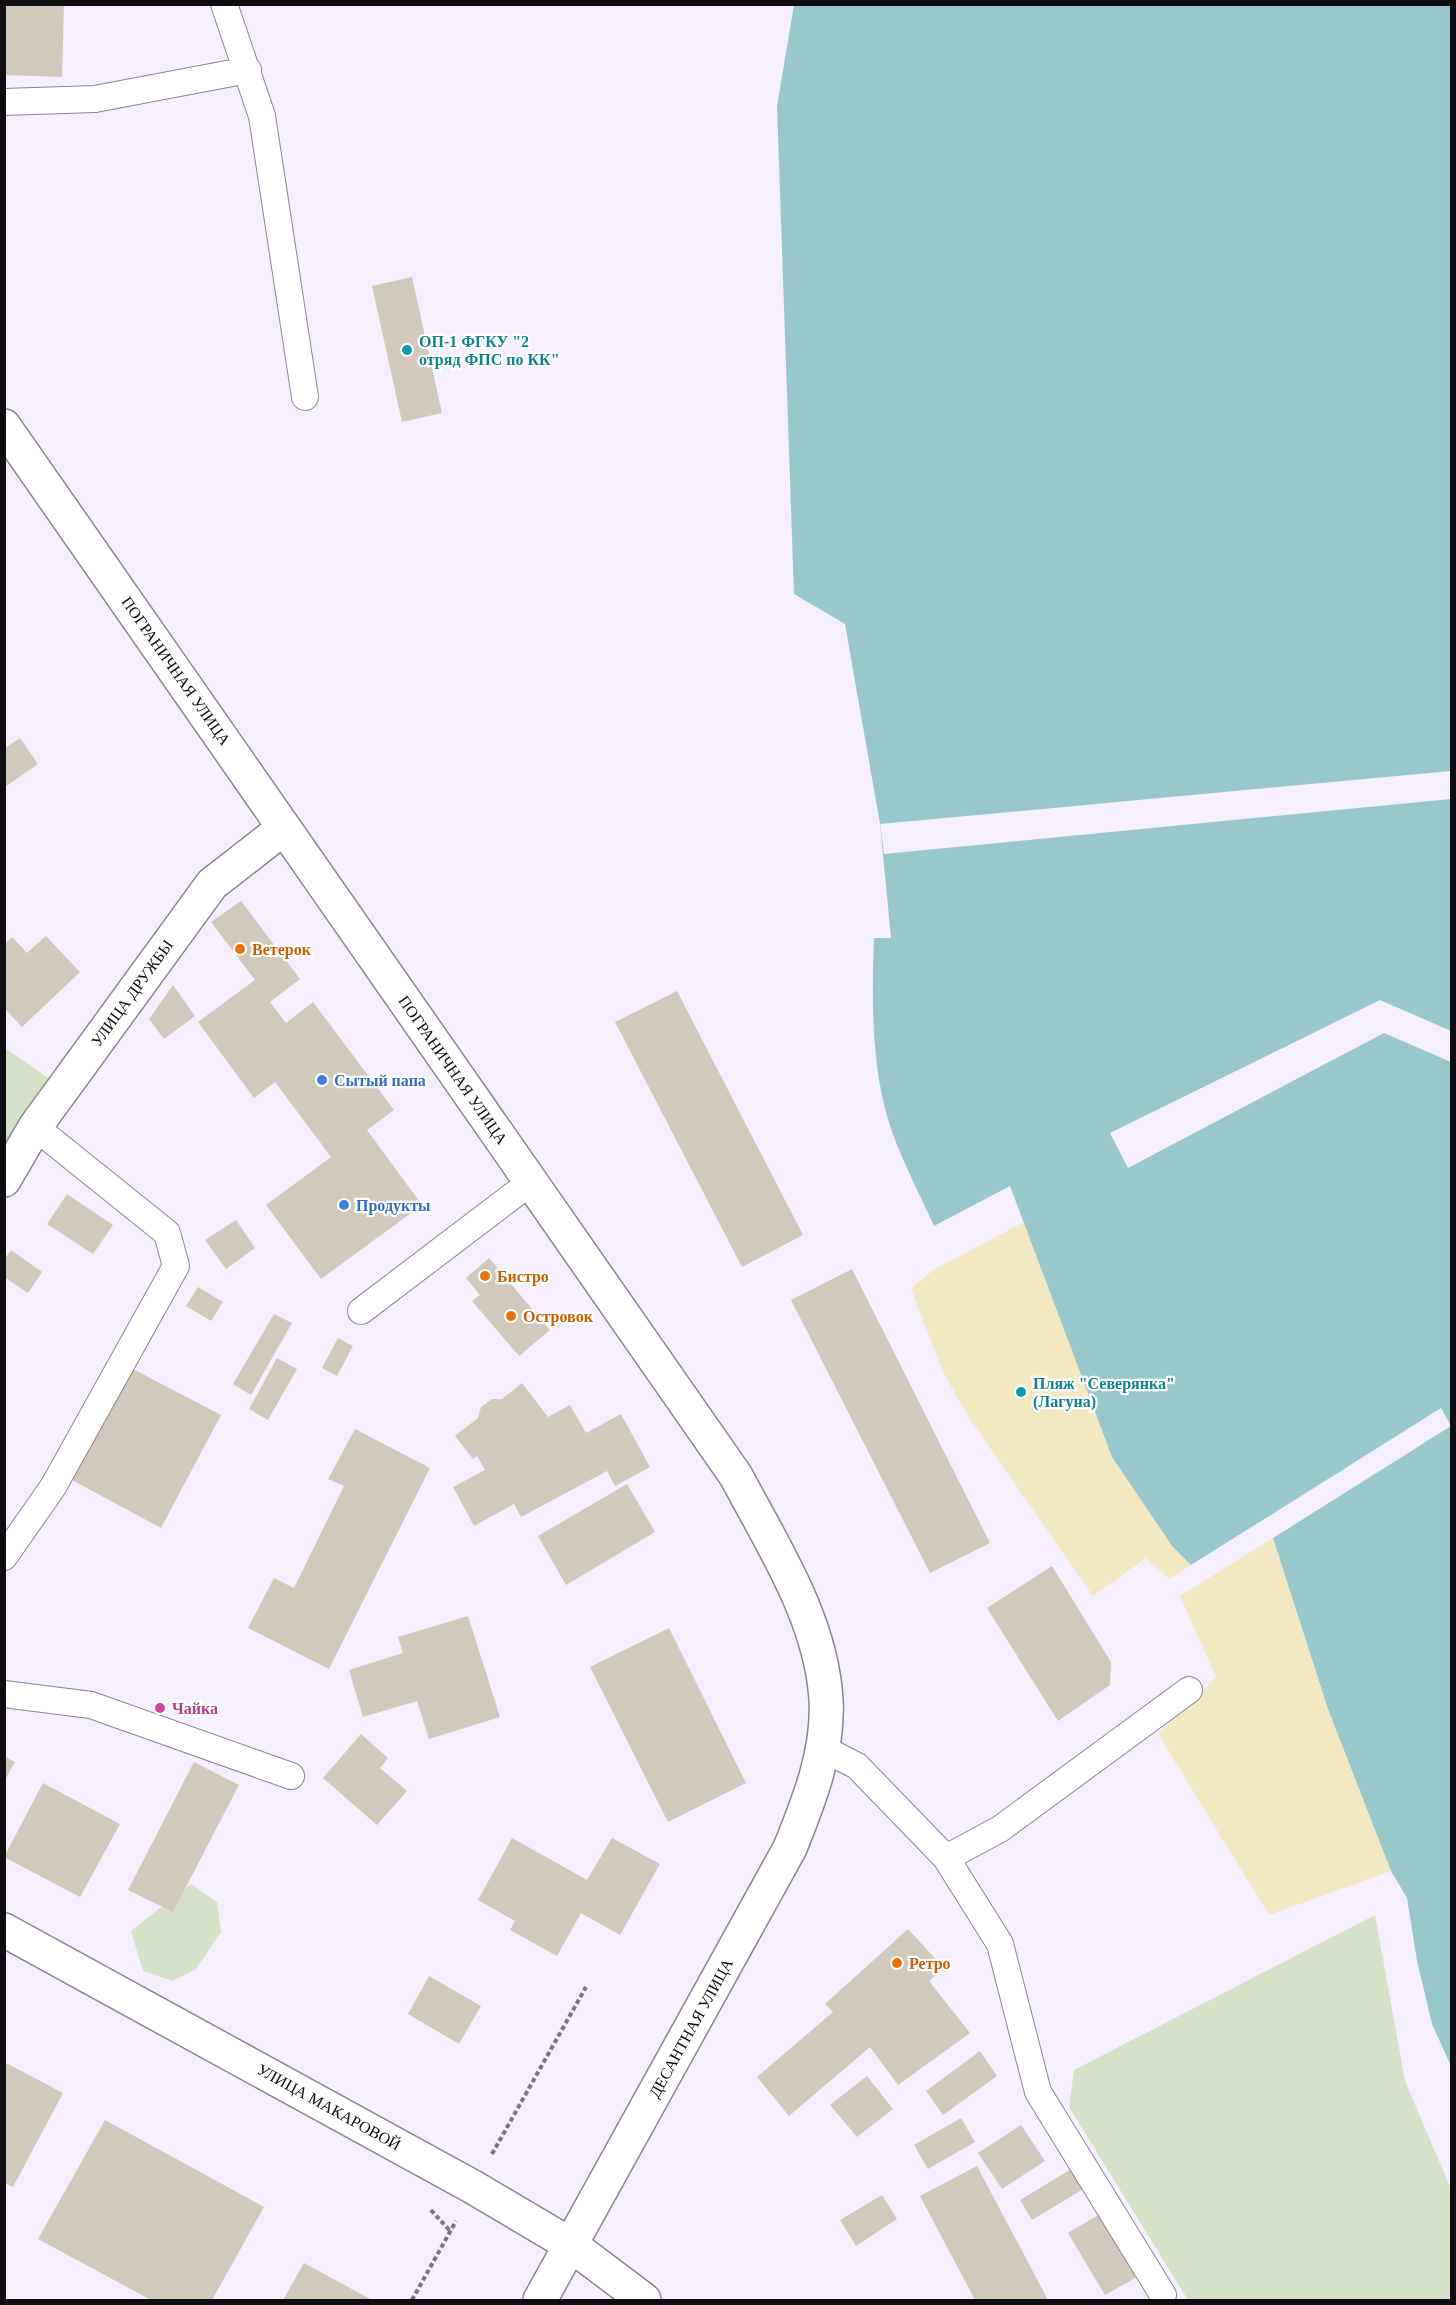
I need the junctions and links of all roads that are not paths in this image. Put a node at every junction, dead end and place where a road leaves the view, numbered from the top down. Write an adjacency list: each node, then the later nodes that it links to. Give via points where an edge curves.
1 (225, 4): 2 (lane)
2 (248, 70): 3 (lane, via 94,99); 4 (lane, via 262,116)
3 (4, 102)
4 (305, 397)
5 (4, 426): 6 (street, ПОГРАНИЧНАЯ УЛИЦА)
6 (284, 828): 7 (street, УЛИЦА ДРУЖБЫ, via 212,884); 9 (street, ПОГРАНИЧНАЯ УЛИЦА)
7 (35, 1127): 8 (street, УЛИЦА ДРУЖБЫ); 11 (lane, via 167,1233 176,1266 53,1487)
8 (4, 1180)
9 (531, 1182): 10 (lane); 14 (street, ПОГРАНИЧНАЯ УЛИЦА, via 736,1476 791,1580 817,1645 826,1700)
10 (361, 1311)
11 (4, 1557)
12 (1189, 1690): 16 (lane, via 1000,1829)
13 (4, 1694): 15 (lane, via 91,1705)
14 (822, 1748): 16 (lane, via 857,1766); 18 (street, ДЕСАНТНАЯ УЛИЦА, via 813,1792 790,1848)
15 (291, 1776)
16 (946, 1858): 19 (lane, via 1000,1944 1038,2092)
17 (4, 1930): 18 (street, УЛИЦА МАКАРОВОЙ, via 473,2187)
18 (571, 2245): 20 (street, ДЕСАНТНАЯ УЛИЦА); 21 (street, УЛИЦА МАКАРОВОЙ)
19 (1163, 2295)
20 (540, 2301)
21 (644, 2301)

